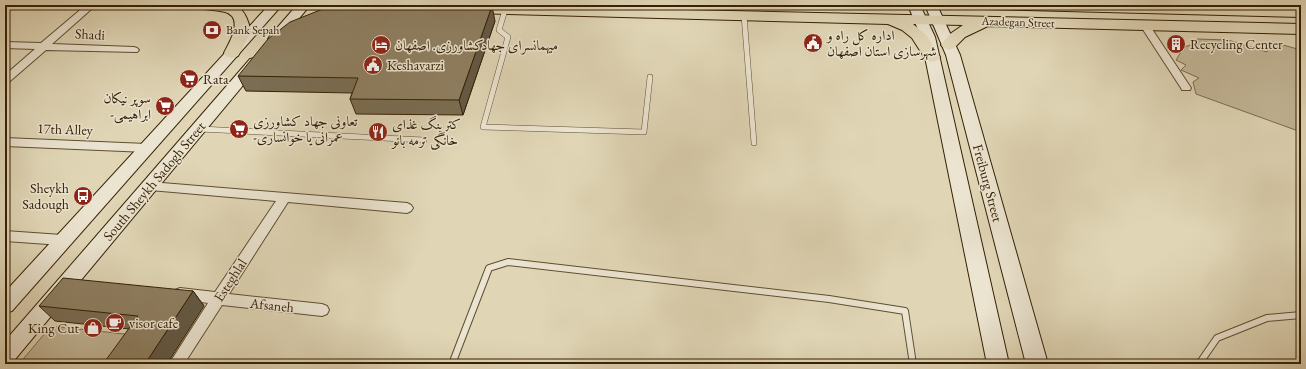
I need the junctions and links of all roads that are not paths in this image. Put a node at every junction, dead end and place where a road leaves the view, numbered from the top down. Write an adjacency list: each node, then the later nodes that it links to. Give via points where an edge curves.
1 (91, 5): 22 (street)
2 (204, 5): 24 (main road, via 232,9 240,17 243,31)
3 (276, 5): 24 (main road, South Sheykh Sadogh Street)
4 (303, 5): 25 (main road, South Sheykh Sadogh Street); 25 (main road, via 366,6 326,15 298,26)
5 (931, 5): 16 (main road, Freiburg Street)
6 (984, 5): 8 (main road, Azadegan Street)
7 (1274, 5): 13 (main road)
8 (1034, 6): 9 (main road, Azadegan Street)
9 (1237, 8): 13 (main road, Azadegan Street)
10 (457, 9): 11 (main road, Azadegan Street)
11 (504, 10): 14 (main road, Azadegan Street); 27 (lane, via 499,30 508,37 483,127 644,132)
12 (917, 12): 15 (main road, Azadegan Street); 16 (main road, Azadegan Street); 26 (main road, Freiburg Street, via 928,38)
13 (1299, 13)
14 (744, 15): 15 (main road, Azadegan Street); 33 (lane)
15 (879, 18): 26 (main road, via 905,24 924,41)
16 (938, 20): 17 (main road, Azadegan Street); 21 (main road, Freiburg Street)
17 (992, 21): 18 (main road, Azadegan Street); 21 (main road, via 967,28 954,37)
18 (1145, 25): 19 (main road, Azadegan Street); 29 (street)
19 (1301, 29)
20 (5, 45): 22 (street, Shadi)
21 (950, 45): 50 (main road, Freiburg Street)
22 (44, 46): 23 (street, Shadi); 28 (street)
23 (134, 50)
24 (232, 53): 34 (main road, South Sheykh Sadogh Street)
25 (264, 53): 30 (main road, South Sheykh Sadogh Street)
26 (932, 57): 49 (main road, Freiburg Street)
27 (650, 77)
28 (5, 80)
29 (1186, 88)
30 (198, 129): 31 (lane); 35 (main road, South Sheykh Sadogh Street)
31 (424, 140)
32 (5, 142): 34 (street, 17th Alley)
33 (754, 143)
34 (147, 148): 39 (main road, South Sheykh Sadogh Street)
35 (150, 186): 36 (street); 45 (main road, South Sheykh Sadogh Street)
36 (285, 197): 37 (street); 41 (street, Esteghlal)
37 (407, 208)
38 (5, 236): 39 (street)
39 (62, 240): 42 (main road, South Sheykh Sadogh Street)
40 (167, 293): 41 (street, Afsaneh)
41 (220, 299): 43 (street, Afsaneh); 46 (street, Esteghlal)
42 (5, 305)
43 (322, 310)
44 (1301, 315): 51 (lane, via 1267,318 1217,338)
45 (5, 356)
46 (176, 364)
47 (452, 364): 48 (lane, via 489,268 508,262 904,311)
48 (912, 364)
49 (998, 364)
50 (1037, 364)
51 (1199, 364)

